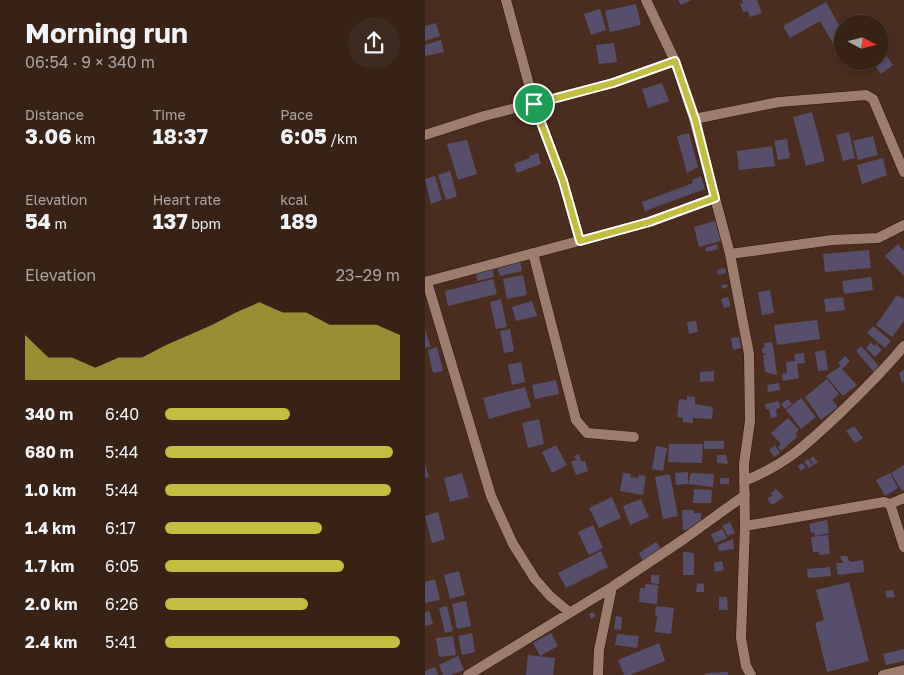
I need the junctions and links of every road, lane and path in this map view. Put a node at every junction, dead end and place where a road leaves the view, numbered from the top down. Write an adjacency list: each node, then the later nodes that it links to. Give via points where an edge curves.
1 (506, 0): 4 (street)
2 (646, 0): 3 (street)
3 (675, 61): 4 (street, via 613,83); 5 (street)
4 (534, 104): 6 (street); 10 (street, via 563,181)
5 (695, 119): 7 (street, via 779,102 866,96 873,99); 8 (street)
6 (425, 135)
7 (904, 172)
8 (715, 198): 10 (street, via 649,222); 12 (street)
9 (904, 225): 12 (street, via 878,238 832,240)
10 (580, 241): 11 (street)
11 (533, 253): 13 (street); 15 (street, via 576,420 587,433)
12 (730, 254): 16 (street, via 749,354 750,421)
13 (426, 282): 23 (street, via 491,496 513,544 535,579)
14 (904, 346): 16 (street, via 879,376 799,451)
15 (634, 437)
16 (744, 481): 17 (street)
17 (745, 495): 20 (street); 22 (street)
18 (904, 498): 19 (street)
19 (890, 504): 20 (street, via 884,502); 21 (street)
20 (745, 526): 27 (street, via 741,638)
21 (904, 547)
22 (612, 587): 23 (street); 26 (street, via 599,650)
23 (569, 612): 25 (street)
24 (904, 670): 28 (street)
25 (469, 675)
26 (598, 675)
27 (751, 675)
28 (883, 675)

